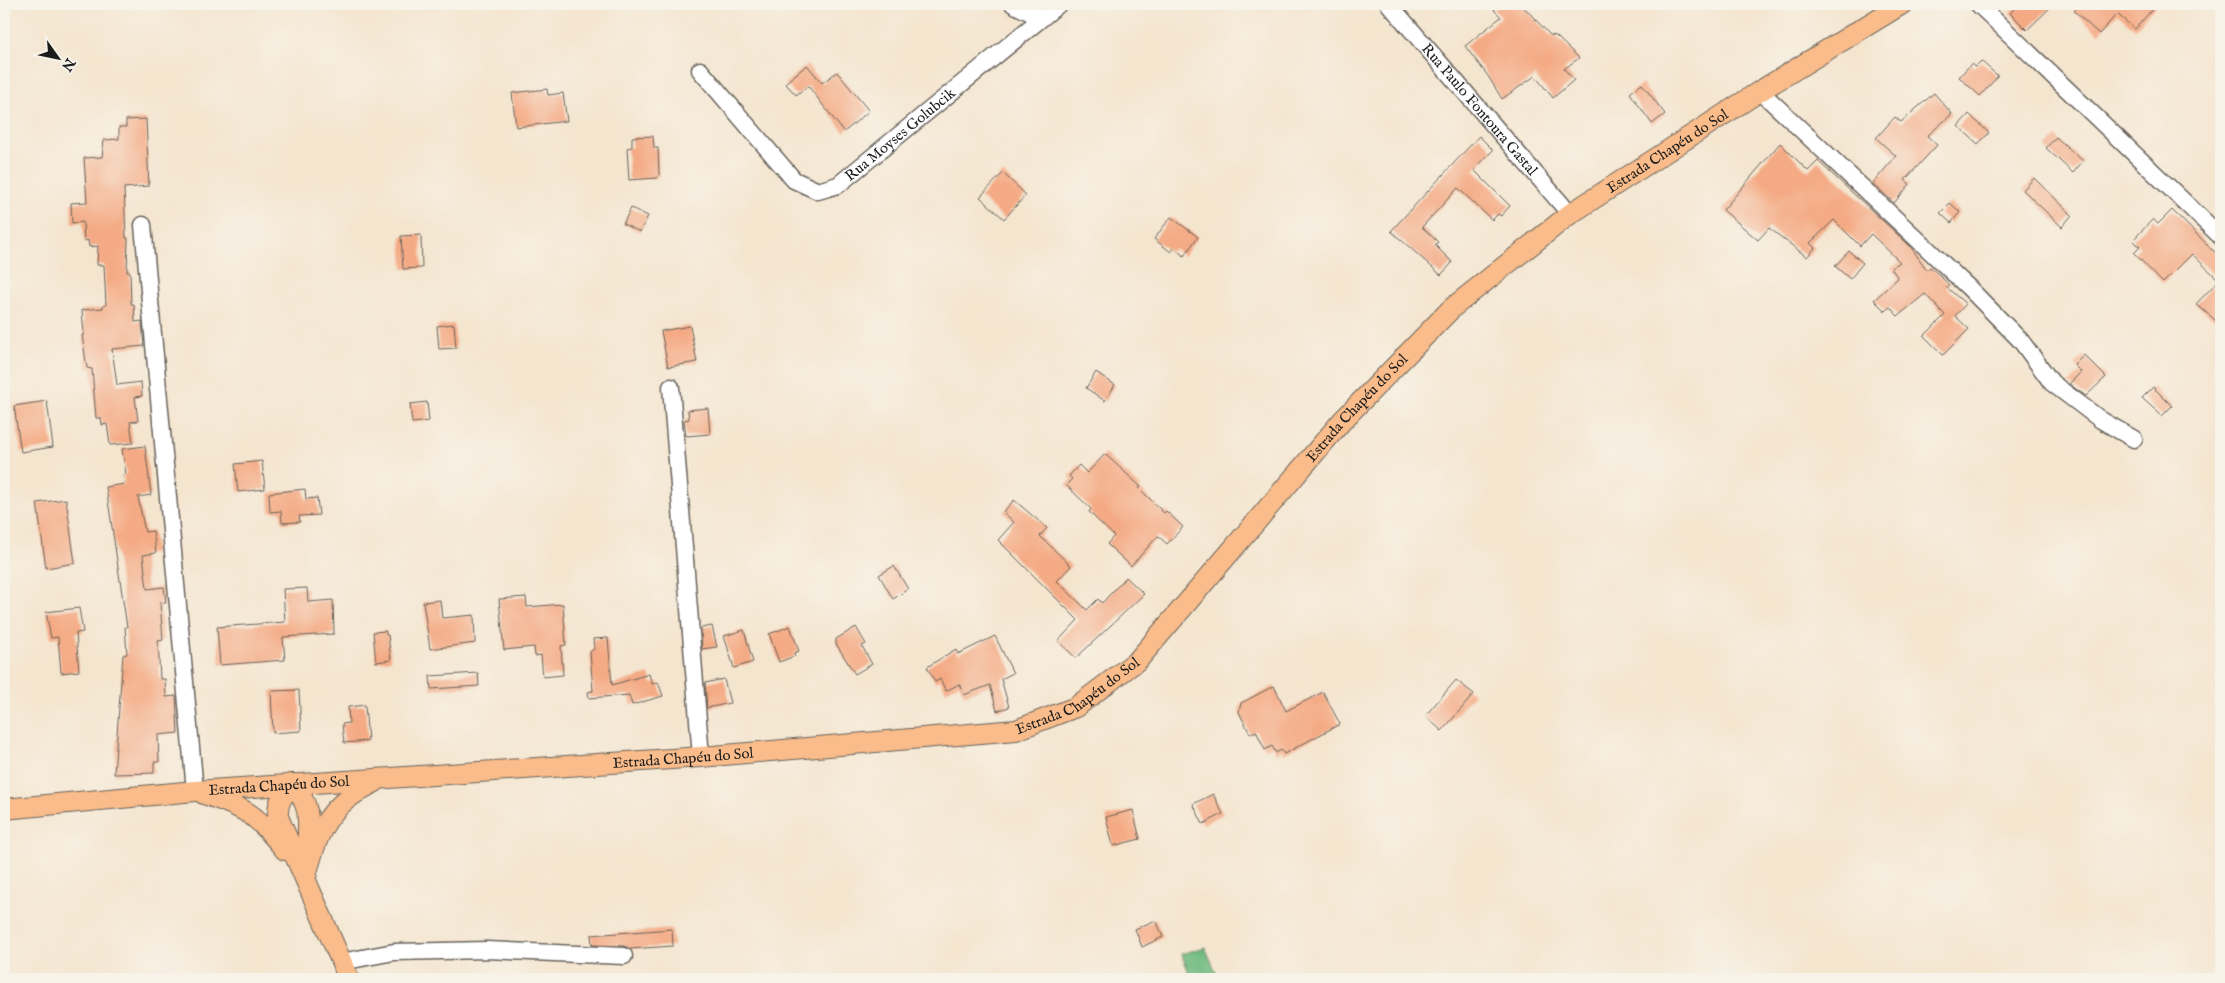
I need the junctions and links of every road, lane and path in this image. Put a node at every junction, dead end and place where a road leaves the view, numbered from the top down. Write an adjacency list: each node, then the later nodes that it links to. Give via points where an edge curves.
1 (1013, 4): 6 (street)
2 (1059, 4): 6 (street, Rua Moyses Golubcik)
3 (1389, 4): 9 (street, Rua Paulo Fontoura Gastal)
4 (1902, 4): 8 (main road, Estrada Chapéu do Sol)
5 (1978, 4): 11 (street)
6 (1041, 18): 7 (street, Rua Moyses Golubcik, via 838,185 818,190 794,180)
7 (700, 70)
8 (1760, 91): 9 (main road, Estrada Chapéu do Sol); 13 (street, via 1969,288 2021,342 2052,383 2101,420)
9 (1570, 214): 14 (main road, Estrada Chapéu do Sol, via 1452,308 1342,421 1138,660 1076,707 1016,730)
10 (143, 225): 17 (street)
11 (2221, 237)
12 (672, 387): 14 (street)
13 (2134, 439)
14 (701, 757): 15 (main road, Estrada Chapéu do Sol)
15 (382, 778): 16 (main road, Estrada Chapéu do Sol); 19 (main road, via 356,791 333,811 316,838)
16 (292, 784): 17 (main road, Estrada Chapéu do Sol); 19 (main road, via 306,803); 19 (main road, via 280,799 278,817)
17 (195, 791): 18 (main road, Estrada Chapéu do Sol); 19 (main road, via 237,806 265,825)
18 (4, 809)
19 (306, 876): 21 (main road)
20 (624, 956): 21 (street, via 487,950 394,952)
21 (345, 970)

